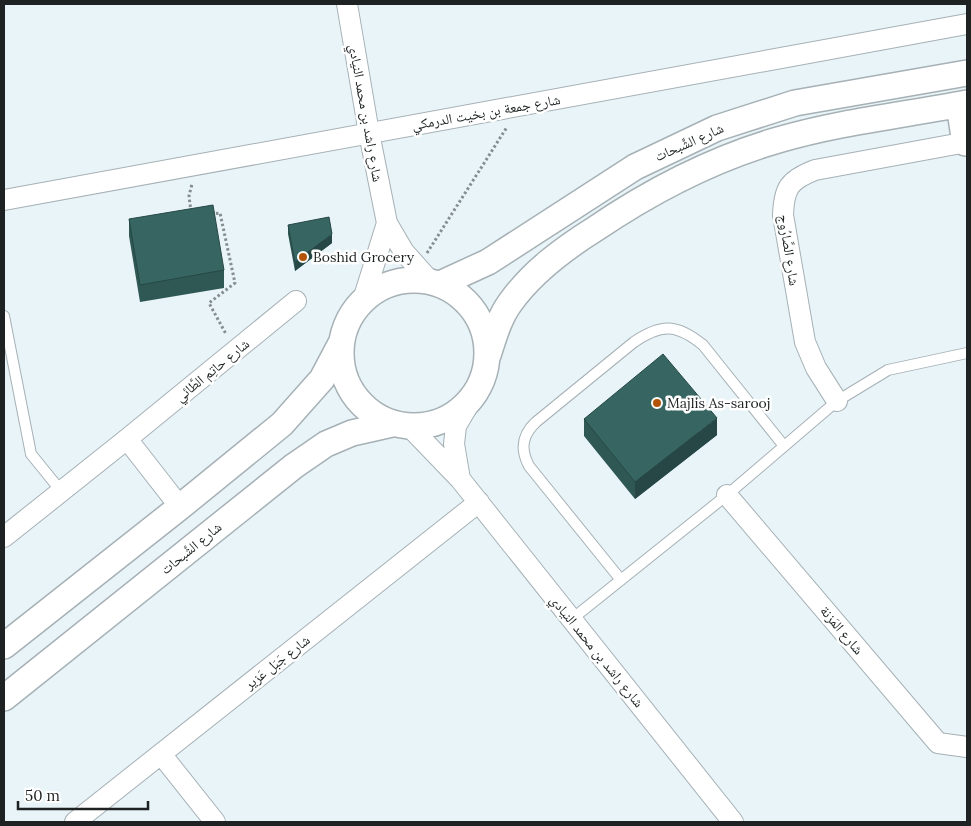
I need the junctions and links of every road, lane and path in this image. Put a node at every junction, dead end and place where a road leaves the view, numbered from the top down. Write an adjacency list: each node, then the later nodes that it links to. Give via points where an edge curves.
1 (347, 4): 6 (street, شارع راشد بن محمد النيادي)
2 (967, 24): 5 (street, شارع جمعة بن بخيت الدرمكي)
3 (967, 73): 13 (street, شارع الشَّبحات, via 794,103 718,128 635,167 488,262)
4 (963, 104): 7 (street); 20 (street, via 778,140 729,157 666,186 616,214 544,266 509,304)
5 (521, 105): 6 (street, شارع جمعة بن بخيت الدرمكي); 13 (path)
6 (369, 133): 8 (street, شارع جمعة بن بخيت الدرمكي); 12 (street, شارع راشد بن محمد النيادي)
7 (966, 142): 22 (street, شارع الصَّارُوج, via 815,170 792,182 786,190 782,215 805,342)
8 (197, 164): 9 (street, شارع جمعة بن بخيت الدرمكي); 11 (path, via 189,196)
9 (4, 200)
10 (210, 214): 19 (path, via 220,213 235,283 209,303 225,331)
11 (191, 216)
12 (388, 222): 13 (street, شارع راشد بن محمد النيادي, via 404,252); 14 (street, شارع راشد بن محمد النيادي)
13 (429, 278): 14 (street, via 383,286); 20 (street, via 460,296 475,312 485,332)
14 (363, 300): 17 (street, via 344,328)
15 (296, 301): 19 (street, شارع حاتِم الطَّائي)
16 (4, 316): 27 (lane, via 31,454)
17 (340, 345): 23 (street, via 342,371 352,394 369,412); 30 (street, via 322,379 282,424)
18 (967, 353): 22 (lane, via 888,370)
19 (231, 354): 24 (street, شارع حاتِم الطَّائي)
20 (488, 355): 21 (street, via 484,378)
21 (472, 399): 23 (street, via 460,412 444,421 427,426); 26 (street, شارع راشد بن محمد النيادي, via 456,426 454,444)
22 (836, 401): 25 (lane)
23 (401, 425): 26 (street, شارع راشد بن محمد النيادي); 35 (street, شارع الشَّبحات, via 352,433 326,444 294,466)
24 (127, 439): 27 (street, شارع حاتِم الطَّائي); 30 (street)
25 (784, 446): 28 (lane); 32 (lane, via 703,345 688,333 670,328 650,331 559,403 529,429 524,438 524,457)
26 (460, 479): 29 (street, شارع راشد بن محمد النيادي)
27 (61, 491): 31 (street, شارع حاتِم الطَّائي)
28 (727, 494): 32 (lane); 36 (street, شارع المَزنة, via 938,743)
29 (479, 502): 33 (street, شارع راشد بن محمد النيادي); 37 (street, شارع جَبَل عَزير)
30 (180, 507): 34 (street)
31 (4, 537)
32 (621, 580): 33 (lane)
33 (572, 619): 40 (street, شارع راشد بن محمد النيادي)
34 (4, 646)
35 (4, 698)
36 (967, 747)
37 (161, 754): 38 (street, شارع جَبَل عَزير); 39 (street)
38 (75, 822)
39 (216, 822)
40 (734, 822)

